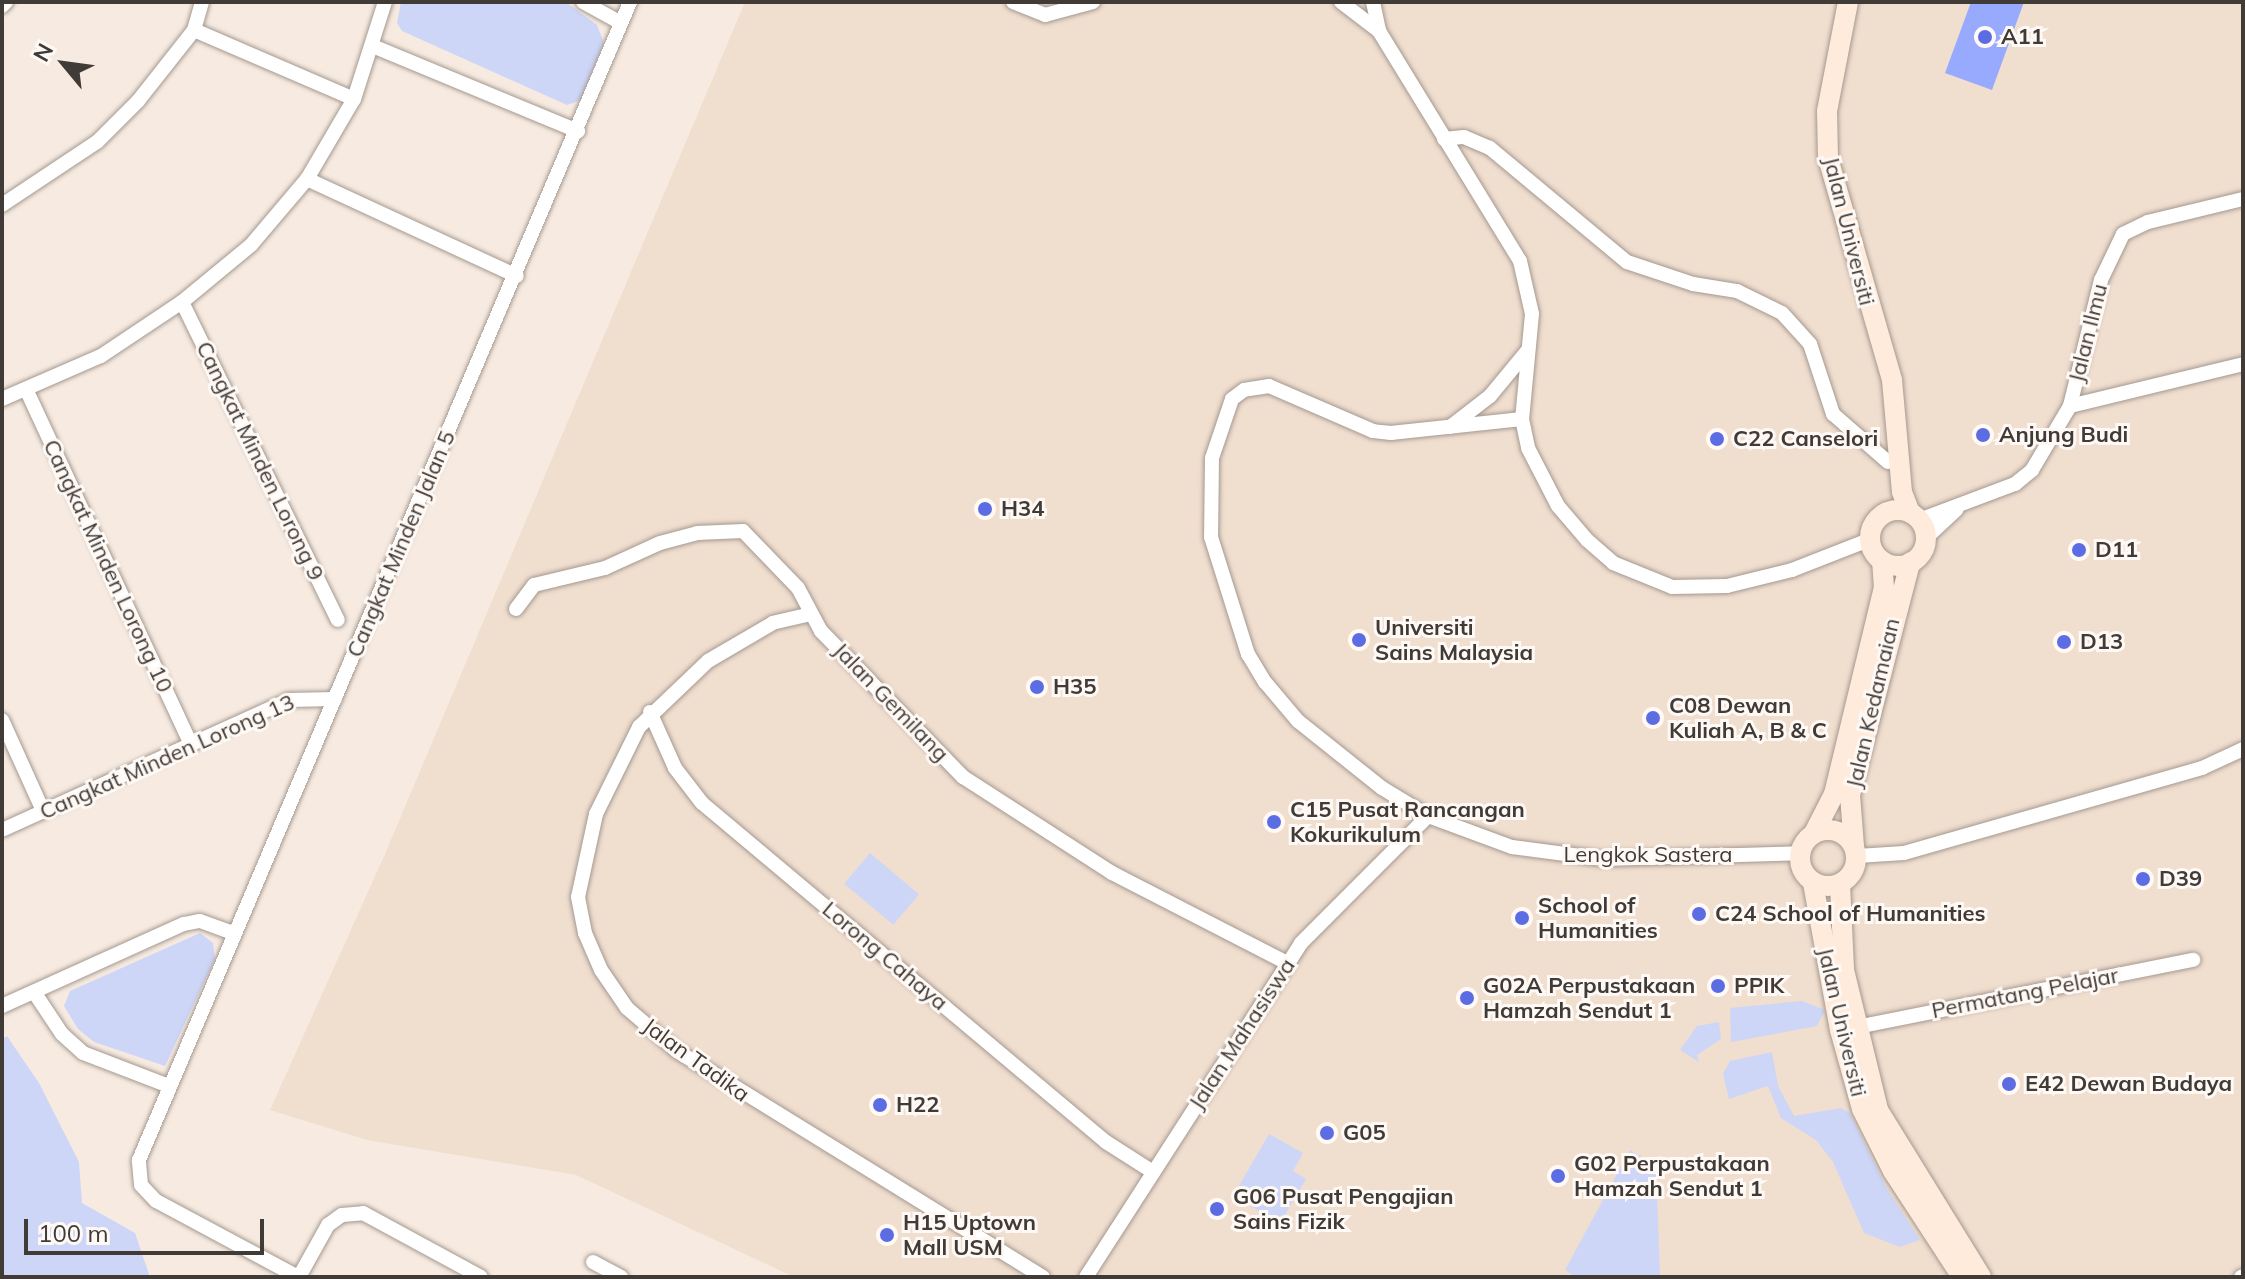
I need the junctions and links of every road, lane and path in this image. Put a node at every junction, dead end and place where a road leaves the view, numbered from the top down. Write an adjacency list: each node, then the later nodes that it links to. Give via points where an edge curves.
1 (6, 2): 11 (street)
2 (202, 2): 13 (street)
3 (385, 2): 15 (street)
4 (583, 2): 12 (street)
5 (630, 2): 12 (street, Cangkat Minden Jalan 5)
6 (1013, 2): 7 (street, via 1045,15)
7 (1093, 2)
8 (1341, 2): 14 (street)
9 (1373, 2): 14 (street)
10 (1848, 2): 26 (street, Jalan Universiti, via 1827,111 1828,158)
11 (2, 6)
12 (621, 23): 17 (street, Cangkat Minden Jalan 5)
13 (194, 30): 16 (street); 21 (street, via 97,142)
14 (1379, 31): 18 (street)
15 (375, 47): 16 (street); 17 (street)
16 (354, 99): 19 (street)
17 (578, 131): 22 (street, Cangkat Minden Jalan 5)
18 (1444, 139): 24 (street, via 1520,261 1531,295); 32 (street, via 1464,137 1490,148 1627,262 1693,284 1737,291 1782,313 1810,344 1833,414)
19 (307, 179): 22 (street); 23 (street, via 251,245)
20 (2243, 199): 29 (street, Jalan Ilmu, via 2148,222 2123,234 2101,280)
21 (2, 205)
22 (517, 276): 41 (street, Cangkat Minden Jalan 5)
23 (182, 302): 27 (street, via 101,356); 40 (street, Cangkat Minden Lorong 9)
24 (1529, 350): 30 (street); 31 (street, via 1490,396)
25 (2243, 364): 29 (street)
26 (1884, 365): 32 (street, Jalan Universiti, via 1879,377); 34 (street, Jalan Universiti, via 1892,380 1902,492)
27 (26, 389): 28 (street); 44 (street, Cangkat Minden Lorong 10)
28 (2, 399)
29 (2070, 406): 34 (street, Jalan Ilmu, via 2032,470 2015,484)
30 (1522, 419): 31 (street, Lengkok Sastera); 35 (street, via 1537,472 1558,506 1613,563 1643,580 1672,587 1727,586 1792,570)
31 (1450, 427): 47 (street, Lengkok Sastera, via 1373,431 1281,389 1257,386 1232,399 1223,412 1212,458 1216,564 1248,654 1265,682 1337,755)
32 (1888, 462): 33 (street, Jalan Universiti)
33 (1881, 517): 34 (street); 35 (street)
34 (1919, 524): 37 (street, via 1922,553)
35 (1871, 539): 36 (street)
36 (1882, 561): 37 (street); 49 (street, Jalan Kedamaian, via 1884,588 1834,794)
37 (1910, 563): 50 (street, Jalan Kedamaian, via 1850,795)
38 (516, 609): 39 (street, Jalan Gemilang, via 534,585 605,568 660,543 731,528 755,542 798,588)
39 (811, 614): 42 (street, Jalan Tadika, via 773,623 742,639); 56 (street, Jalan Gemilang, via 963,777 997,802 1112,873)
40 (338, 620)
41 (335, 699): 44 (street, Cangkat Minden Lorong 13, via 288,700); 54 (street, Cangkat Minden Jalan 5)
42 (650, 712): 61 (street, Lorong Cahaya, via 675,768 702,803 1106,1142); 66 (street, Jalan Tadika, via 608,781 578,897 579,914 601,970 627,1008 735,1090)
43 (2, 720): 46 (street)
44 (190, 743): 46 (street, Cangkat Minden Lorong 13)
45 (2243, 749): 50 (street, via 2202,768 1904,853)
46 (43, 811): 48 (street, Cangkat Minden Lorong 13)
47 (1428, 816): 51 (street, Lengkok Sastera, via 1553,856); 56 (street, Jalan Mahasiswa, via 1320,920)
48 (2, 830)
49 (1814, 833): 50 (street, via 1832,830); 51 (street)
50 (1855, 851): 53 (street, via 1852,874)
51 (1800, 853): 52 (street, via 1801,867)
52 (1813, 883): 53 (street); 68 (street, Jalan Universiti, via 1840,1030 1862,1109 1893,1171)
53 (1840, 884): 59 (street, Jalan Universiti, via 1844,970)
54 (235, 934): 57 (street, via 208,923 184,924); 60 (street, Cangkat Minden Jalan 5)
55 (2193, 960): 59 (street, Permatang Pelajar)
56 (1287, 963): 61 (street, Jalan Mahasiswa)
57 (34, 992): 58 (street); 60 (street, via 62,1034 83,1053)
58 (2, 1006)
59 (1857, 1027): 69 (street, Jalan Universiti, via 1878,1110)
60 (169, 1086): 63 (street, Cangkat Minden Jalan 5, via 139,1160 145,1191)
61 (1153, 1172): 67 (street, Jalan Mahasiswa)
62 (593, 1262): 65 (street)
63 (299, 1277): 64 (street, via 328,1225 342,1215 363,1213)
64 (481, 1277)
65 (621, 1277)
66 (1043, 1277)
67 (1086, 1277)
68 (1962, 1277)
69 (1981, 1277)

